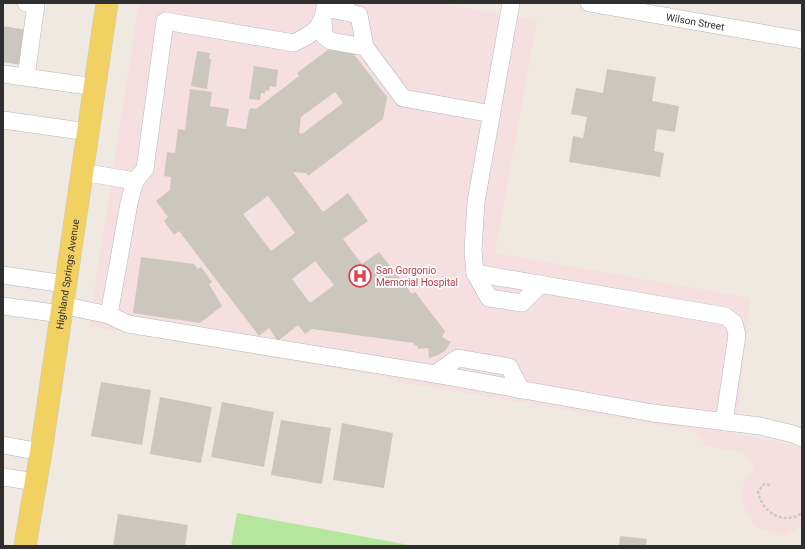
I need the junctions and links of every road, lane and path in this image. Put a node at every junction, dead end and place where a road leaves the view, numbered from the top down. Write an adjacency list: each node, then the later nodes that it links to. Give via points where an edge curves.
1 (107, 3): 11 (main road, Highland Springs Avenue)
2 (511, 3): 12 (street)
3 (589, 3): 7 (street, Wilson Street)
4 (33, 4): 10 (street)
5 (345, 7): 6 (street, via 325,8); 8 (street, via 359,15)
6 (323, 19): 8 (street, via 324,36 331,41); 16 (street, via 312,34 294,43 165,21 145,169)
7 (802, 40)
8 (365, 46): 12 (street, via 403,98)
9 (3, 74): 10 (street)
10 (26, 78): 11 (street)
11 (94, 88): 14 (main road, Highland Springs Avenue)
12 (492, 114): 17 (street, via 476,202 473,250)
13 (3, 120): 14 (street)
14 (88, 132): 15 (main road, Highland Springs Avenue)
15 (82, 172): 16 (street); 20 (main road, Highland Springs Avenue)
16 (134, 181): 23 (street)
17 (475, 273): 19 (street); 19 (street, via 489,298 522,303)
18 (3, 275): 20 (street)
19 (541, 284): 24 (street, via 725,316 734,322 737,335)
20 (63, 301): 21 (street); 23 (street); 27 (main road, Highland Springs Avenue)
21 (3, 306): 22 (street)
22 (3, 310)
23 (109, 315): 24 (street, via 128,324 435,374 653,413)
24 (724, 422): 25 (street, via 760,426)
25 (802, 438)
26 (3, 445): 27 (street)
27 (41, 452): 29 (main road, Highland Springs Avenue)
28 (3, 477): 29 (street)
29 (36, 482): 32 (main road, Highland Springs Avenue)
30 (770, 485): 31 (path, via 764,484 758,491 761,504 769,512 778,517 788,518)
31 (802, 513)
32 (25, 546)

